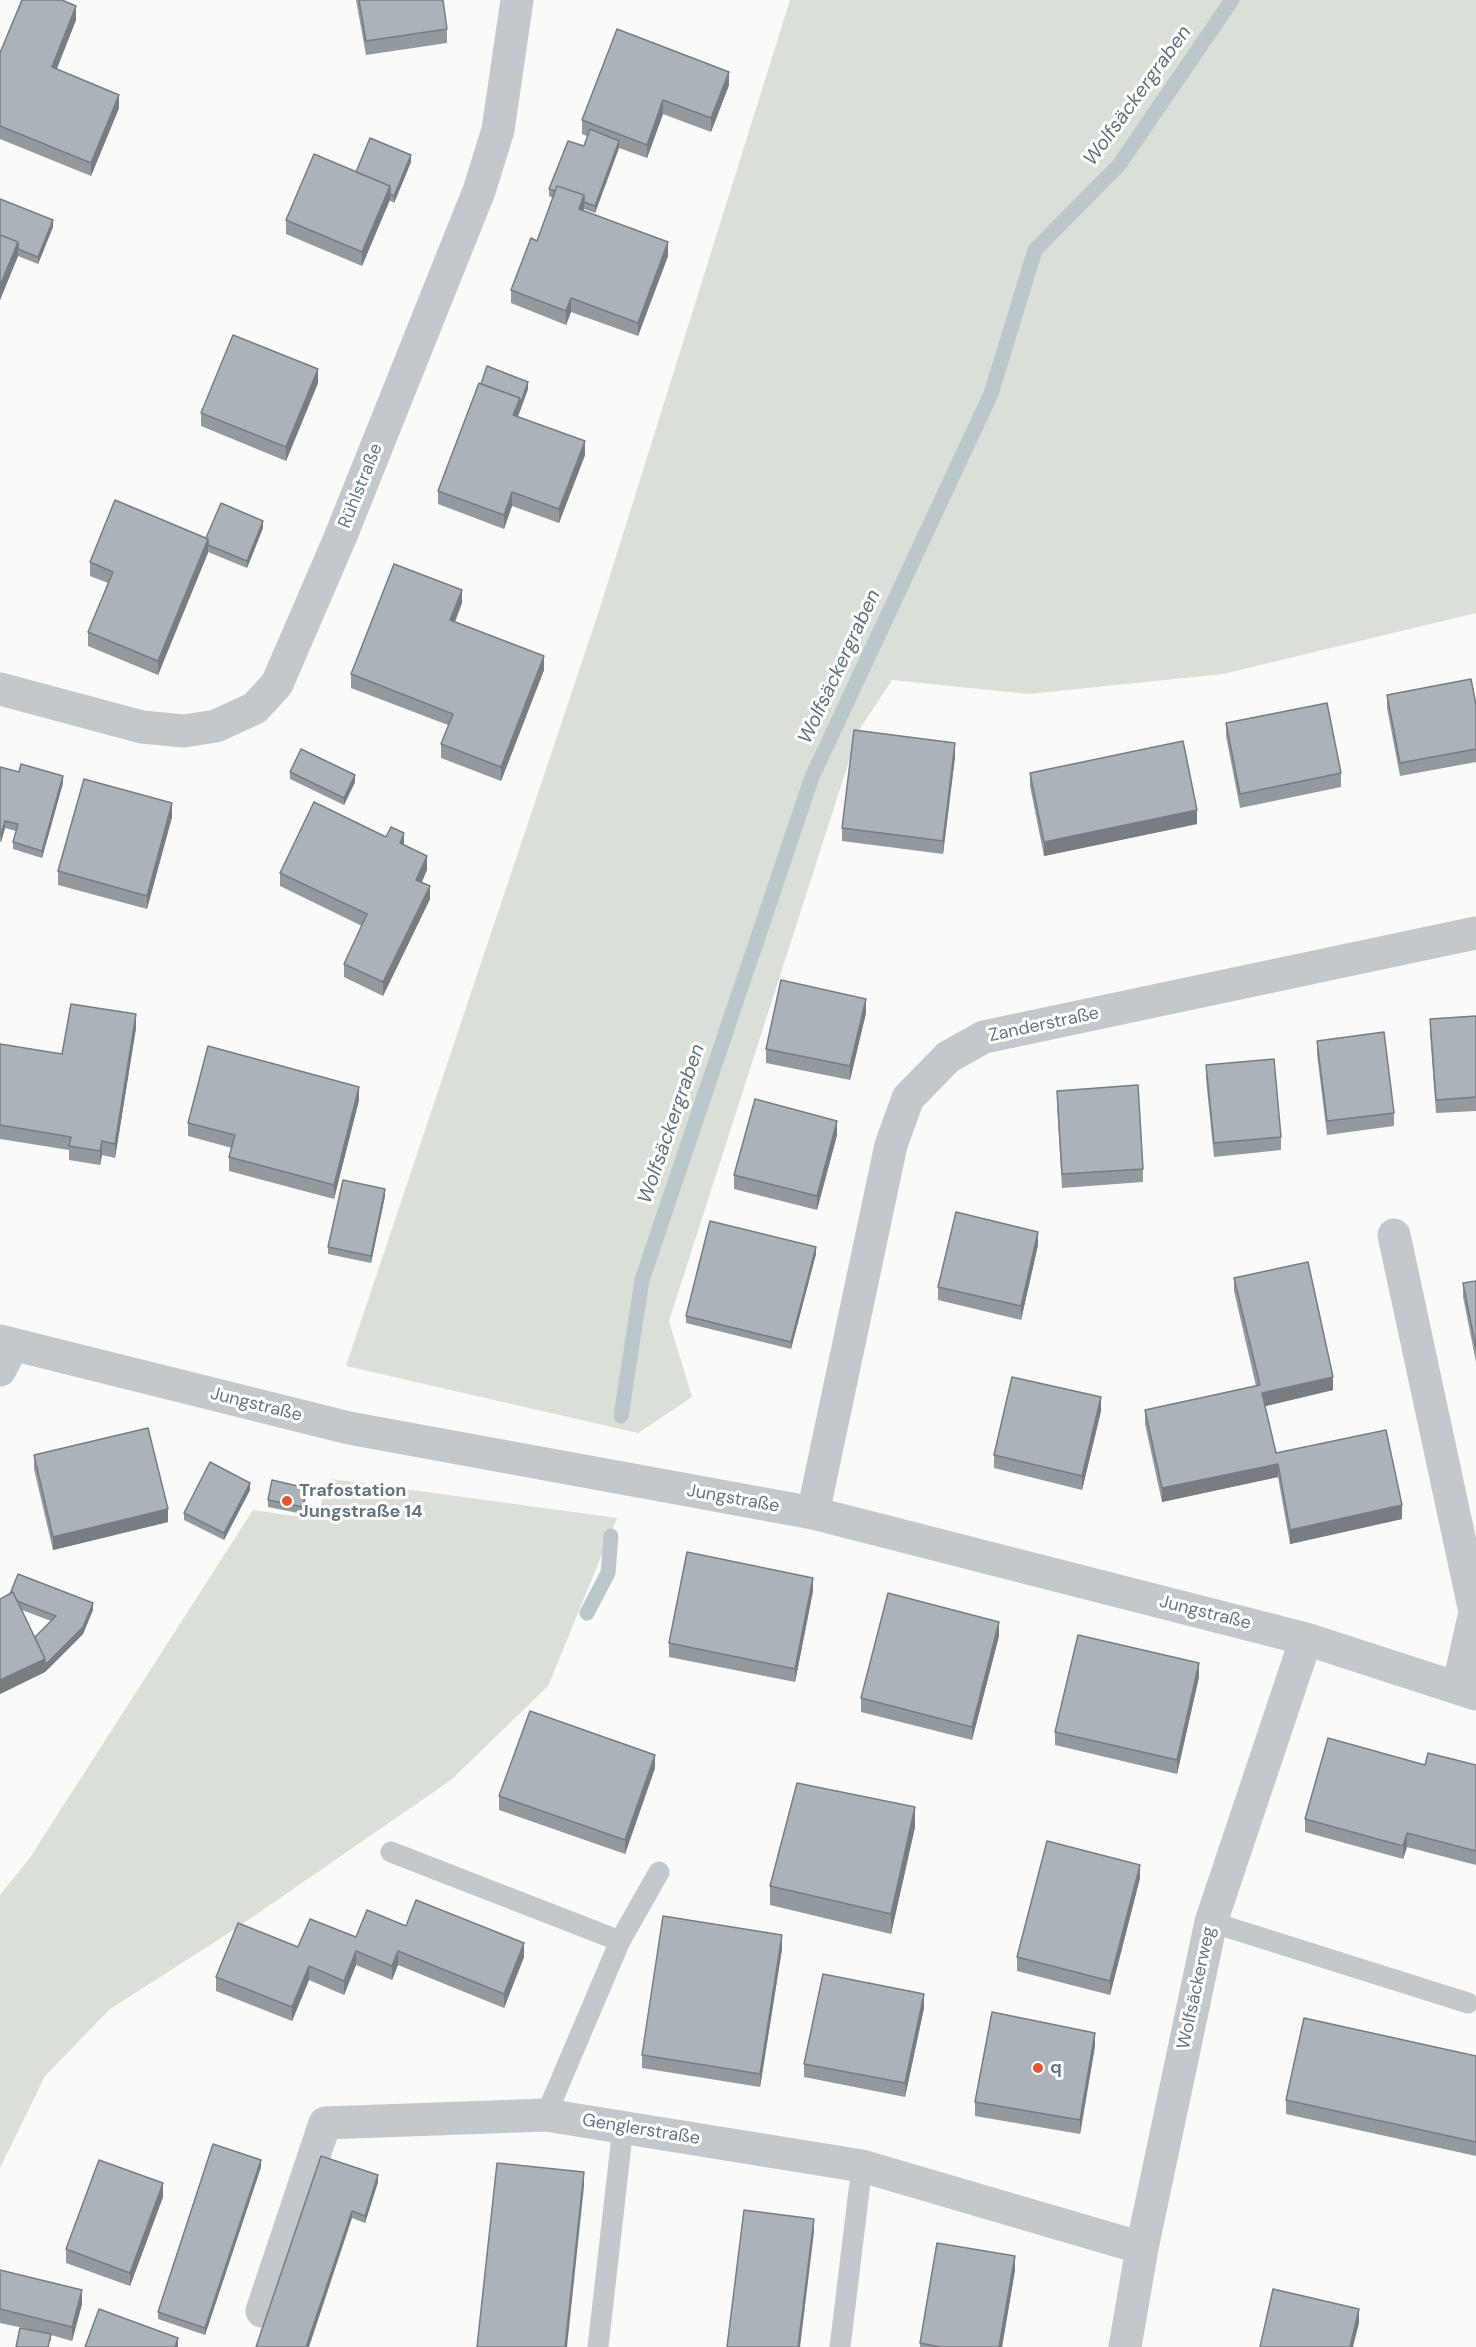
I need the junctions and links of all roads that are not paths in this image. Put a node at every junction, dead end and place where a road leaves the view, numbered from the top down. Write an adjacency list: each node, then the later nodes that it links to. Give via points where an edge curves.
1 (517, 0): 2 (street, Rühlstraße, via 498,130 479,191 277,684 255,708 216,726 184,731 142,727)
2 (0, 689)
3 (1476, 933): 6 (street, Zanderstraße, via 984,1037 948,1057 908,1098 891,1145)
4 (1394, 1235): 8 (street, Jungstraße, via 1475,1612)
5 (4, 1352): 6 (street, Jungstraße, via 349,1428)
6 (813, 1513): 7 (street, Jungstraße)
7 (1306, 1639): 8 (street, Jungstraße); 11 (street, Wolfsäckerweg)
8 (1467, 1691)
9 (391, 1852): 12 (lane)
10 (659, 1872): 12 (lane)
11 (1211, 1923): 13 (lane); 17 (street, Wolfsäckerweg)
12 (620, 1941): 14 (lane)
13 (1468, 2003)
14 (546, 2115): 15 (street, Genglerstraße); 18 (street, Genglerstraße, via 325,2122)
15 (623, 2127): 16 (street, Genglerstraße); 19 (lane)
16 (862, 2166): 17 (street, Genglerstraße); 20 (lane)
17 (1142, 2248): 21 (street, Wolfsäckerweg)
18 (262, 2311)
19 (598, 2347)
20 (840, 2347)
21 (1125, 2347)

